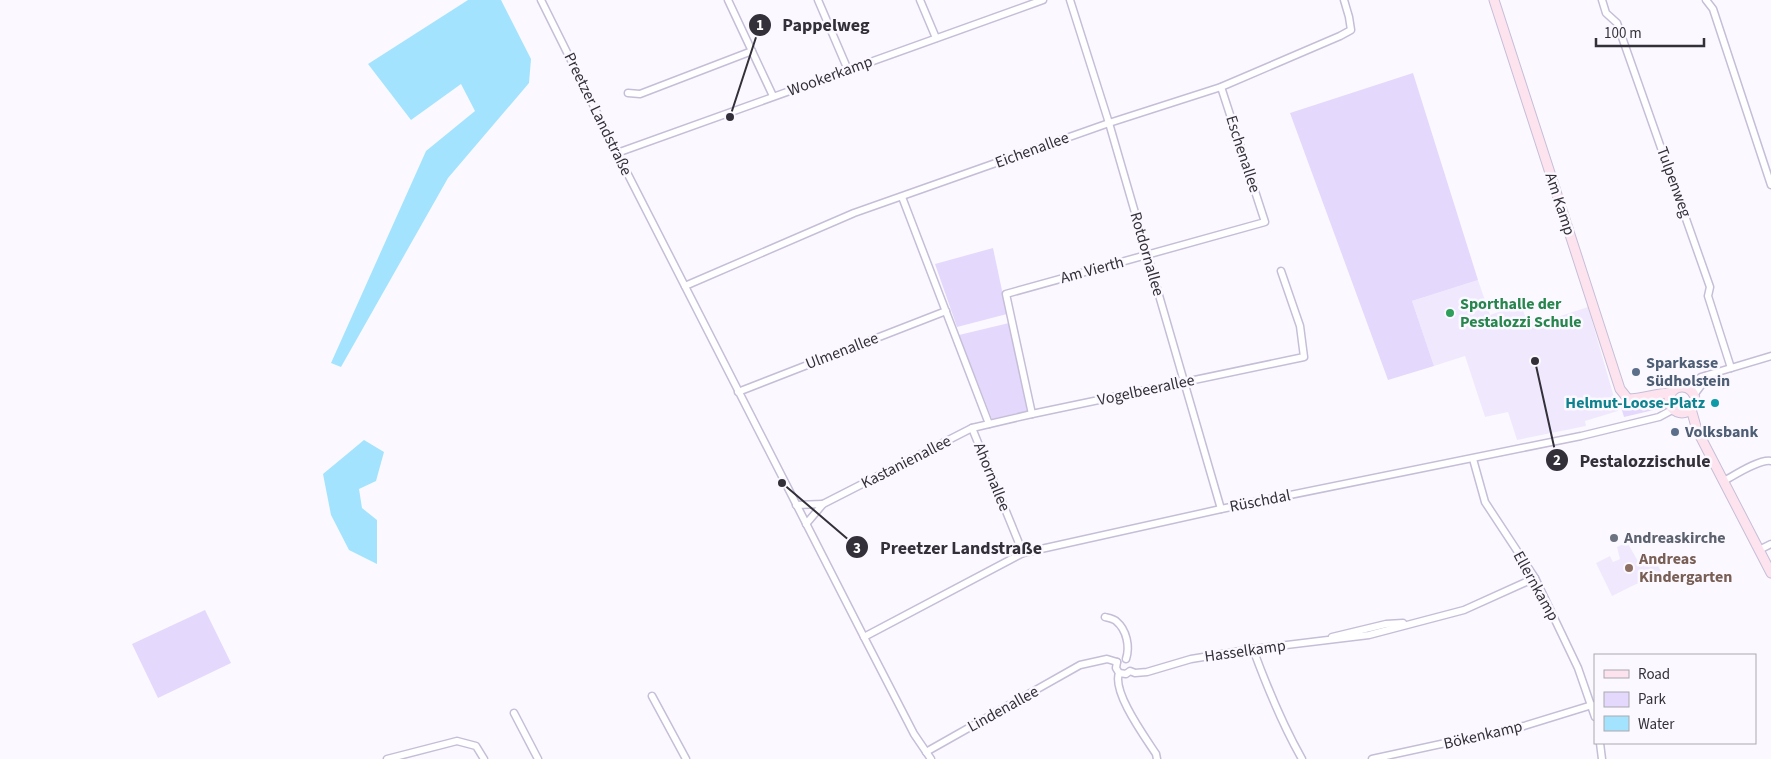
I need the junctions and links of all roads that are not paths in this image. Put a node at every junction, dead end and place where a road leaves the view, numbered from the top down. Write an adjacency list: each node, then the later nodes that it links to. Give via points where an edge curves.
1 (541, 0): 19 (street, Preetzer Landstraße)
2 (728, 0): 13 (street)
3 (818, 0): 14 (street)
4 (920, 0): 12 (street)
5 (1043, 0): 11 (street, Wookerkamp)
6 (1070, 0): 18 (street, Rotdornallee)
7 (1344, 0): 15 (street, Eichenallee, via 1351,30)
8 (1494, 0): 32 (street, Am Kamp, via 1617,383 1628,399 1650,397)
9 (1602, 0): 28 (street, Tulpenweg, via 1606,13 1616,23 1692,233)
10 (1706, 0): 20 (street, via 1713,9)
11 (1024, 3): 12 (street, Wookerkamp)
12 (936, 38): 14 (street, Wookerkamp)
13 (752, 51): 16 (street, via 640,94); 17 (street)
14 (848, 70): 17 (street, Wookerkamp)
15 (1221, 86): 18 (street, Eichenallee); 22 (street, Eschenallee)
16 (628, 93)
17 (774, 96): 19 (street, Wookerkamp)
18 (1109, 123): 21 (street, Eichenallee); 23 (street, Rotdornallee)
19 (617, 153): 25 (street, Preetzer Landstraße)
20 (1771, 186)
21 (902, 197): 25 (street, Eichenallee, via 854,213); 26 (street)
22 (1265, 222): 23 (street, Am Vierth)
23 (1147, 255): 29 (street, Rotdornallee); 35 (street, Am Vierth, via 1006,294)
24 (1281, 271): 29 (street, Vogelbeerallee, via 1300,326 1304,357)
25 (685, 286): 30 (street, Preetzer Landstraße)
26 (946, 311): 30 (street, Ulmenallee); 36 (street)
27 (1771, 356): 28 (street)
28 (1731, 368): 31 (street, via 1701,377)
29 (1184, 383): 35 (street, Vogelbeerallee); 44 (street, Rotdornallee)
30 (738, 392): 43 (street, Preetzer Landstraße)
31 (1690, 392): 32 (street, via 1678,387); 33 (street, via 1695,402)
32 (1671, 402): 34 (street); 39 (street, Rüschdal, via 1659,417)
33 (1691, 409): 34 (street); 38 (street)
34 (1682, 413): 38 (street)
35 (1032, 414): 36 (street, Vogelbeerallee)
36 (990, 424): 37 (street, Kastanienallee)
37 (972, 428): 42 (street, Kastanienallee); 48 (street, Ahornallee)
38 (1697, 430): 41 (street)
39 (1473, 459): 44 (street, Rüschdal); 50 (street, Ellernkamp, via 1485,502)
40 (1771, 461): 41 (street)
41 (1724, 481): 47 (street)
42 (823, 504): 43 (street, Kastanienallee); 45 (street, Kastanienallee)
43 (796, 505): 45 (street, Preetzer Landstraße)
44 (1221, 509): 48 (street, Rüschdal)
45 (806, 524): 52 (street, Preetzer Landstraße)
46 (1771, 544): 47 (street)
47 (1759, 550): 49 (street)
48 (1023, 553): 52 (street, Rüschdal)
49 (1771, 573)
50 (1535, 578): 53 (street, Hasselkamp, via 1464,610 1369,635); 59 (street, Ellernkamp)
51 (1105, 617): 54 (street, via 1115,620 1121,627 1129,650)
52 (864, 637): 63 (street, Preetzer Landstraße)
53 (1253, 649): 56 (street, Hasselkamp, via 1191,659 1147,672); 70 (street, via 1267,689)
54 (1126, 660): 55 (street); 56 (street, via 1131,664)
55 (1117, 662): 57 (street); 63 (street, Lindenallee, via 1106,659 1080,665)
56 (1130, 671): 57 (street)
57 (1119, 673): 69 (street, via 1118,683 1124,700)
58 (652, 696): 67 (street)
59 (1592, 704): 60 (street, Ellernkamp); 71 (street, Bökenkamp, via 1524,726)
60 (1594, 713)
61 (514, 714): 66 (street)
62 (1600, 744): 72 (street)
63 (926, 752): 68 (street, Preetzer Landstraße)
64 (387, 759): 65 (street, via 457,741 476,746)
65 (484, 759)
66 (538, 759)
67 (686, 759)
68 (931, 759)
69 (1157, 759)
70 (1302, 759)
71 (1372, 759)
72 (1602, 759)

